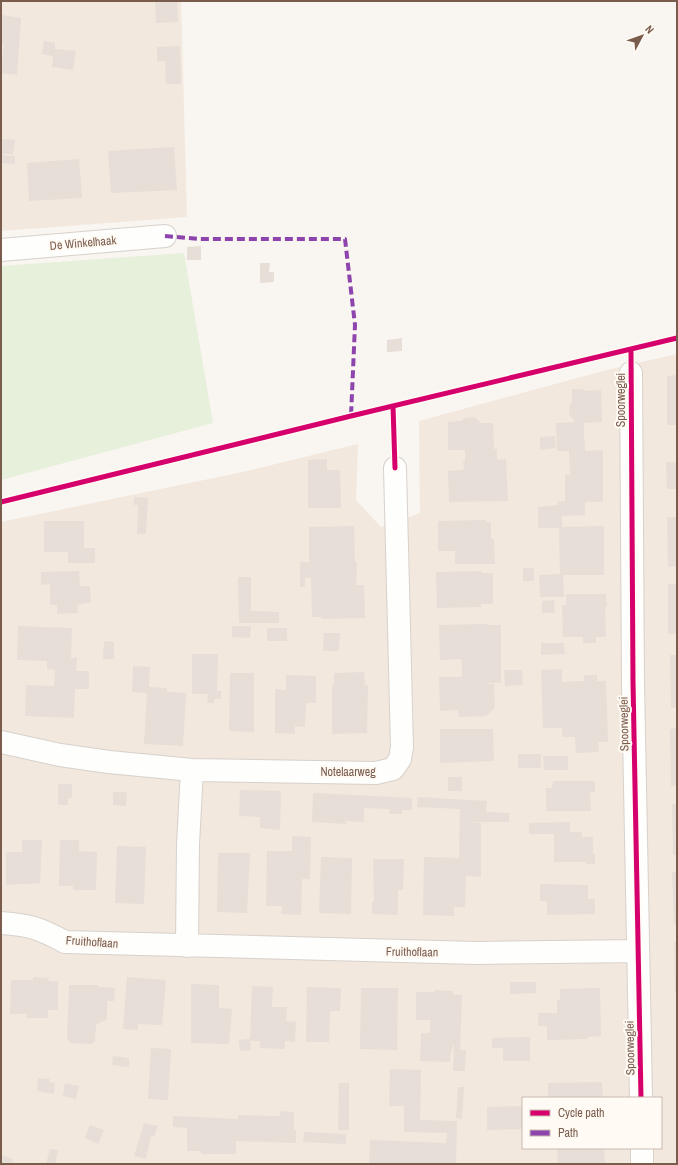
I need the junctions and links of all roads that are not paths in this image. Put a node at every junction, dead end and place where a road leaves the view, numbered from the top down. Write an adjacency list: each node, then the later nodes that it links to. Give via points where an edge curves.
1 (165, 236): 2 (street, De Winkelhaak)
2 (1, 250)
3 (631, 373): 9 (street, Spoorweglei)
4 (395, 468): 6 (street, Notelaarweg, via 402,747 400,759 393,769 376,773)
5 (1, 742): 6 (street, Notelaarweg, via 60,755)
6 (192, 770): 8 (street)
7 (1, 923): 8 (street, Fruithoflaan, via 41,929 64,942)
8 (187, 946): 9 (street, Fruithoflaan, via 476,953)
9 (638, 951): 10 (street, Spoorweglei)
10 (641, 1097)
11 (642, 1149): 12 (street)
12 (642, 1164)

